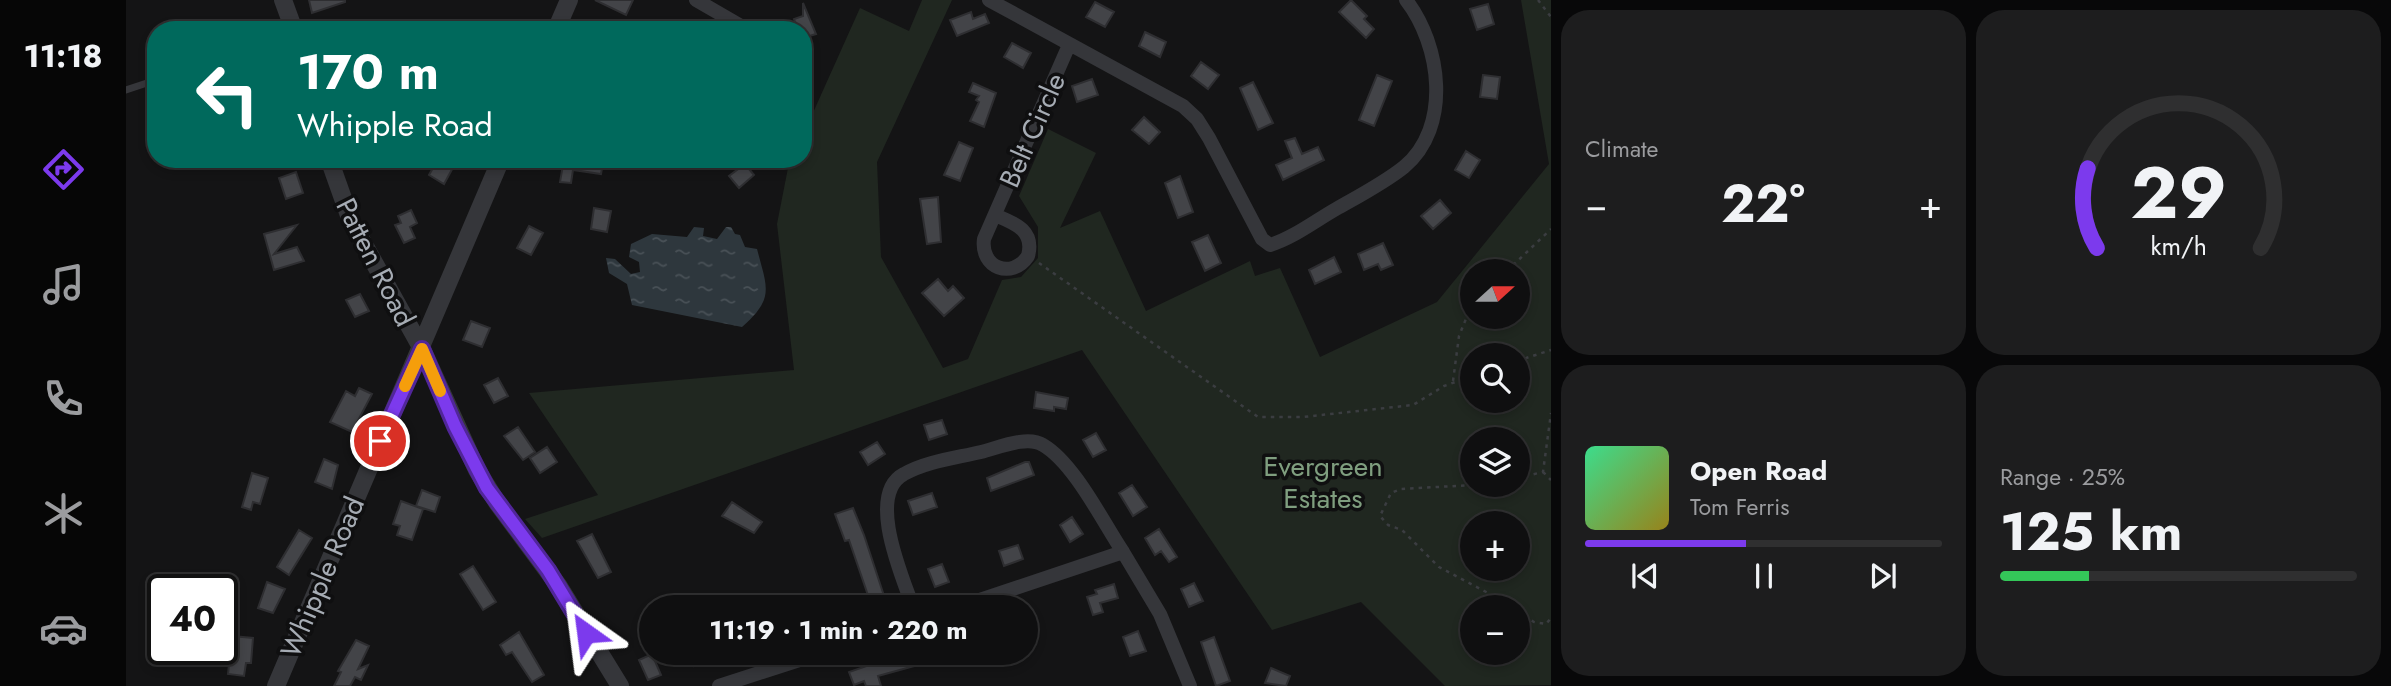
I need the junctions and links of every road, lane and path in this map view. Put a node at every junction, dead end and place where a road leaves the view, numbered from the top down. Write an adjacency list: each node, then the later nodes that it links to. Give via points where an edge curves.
1 (283, 0): 8 (street)
2 (569, 0): 9 (street)
3 (696, 0): 10 (street)
4 (989, 0): 11 (street)
5 (1406, 0): 11 (street, via 1427,41 1437,99 1434,120 1419,149 1405,166 1376,186 1270,245 1262,239 1197,119 1164,94)
6 (1538, 0): 7 (path)
7 (1551, 17)
8 (291, 21)
9 (560, 21)
10 (732, 21)
11 (1069, 45): 16 (street, Belt Circle)
12 (147, 83): 13 (lane)
13 (126, 90)
14 (332, 168): 21 (street, Patten Road, via 351,222)
15 (497, 168): 21 (street, Whipple Road)
16 (995, 215): 18 (street, Belt Circle, via 1026,233); 18 (street, Belt Circle, via 983,247 989,261 1010,269)
17 (1551, 229): 19 (path)
18 (1028, 256): 25 (path, via 1258,417 1413,405)
19 (1520, 259)
20 (1462, 329): 25 (path)
21 (422, 349): 38 (street, Whipple Road); 39 (street, Patten Road, via 487,488 548,570)
22 (1551, 350): 23 (path)
23 (1530, 357)
24 (1460, 380): 25 (path)
25 (1452, 383)
26 (1551, 413): 27 (path)
27 (1543, 472): 28 (path); 29 (path)
28 (1530, 475)
29 (1551, 480)
30 (1460, 486): 34 (path, via 1401,489 1391,493 1380,516 1402,530 1439,567)
31 (1123, 552): 32 (street, via 1062,462 1042,444 1019,443 923,466 895,482 885,511); 33 (street); 41 (street, via 1160,614)
32 (910, 595)
33 (995, 595)
34 (1491, 595)
35 (1551, 618): 36 (path, via 1546,624)
36 (1530, 620)
37 (784, 665): 40 (street)
38 (275, 686)
39 (620, 686)
40 (719, 686)
41 (1190, 686)

